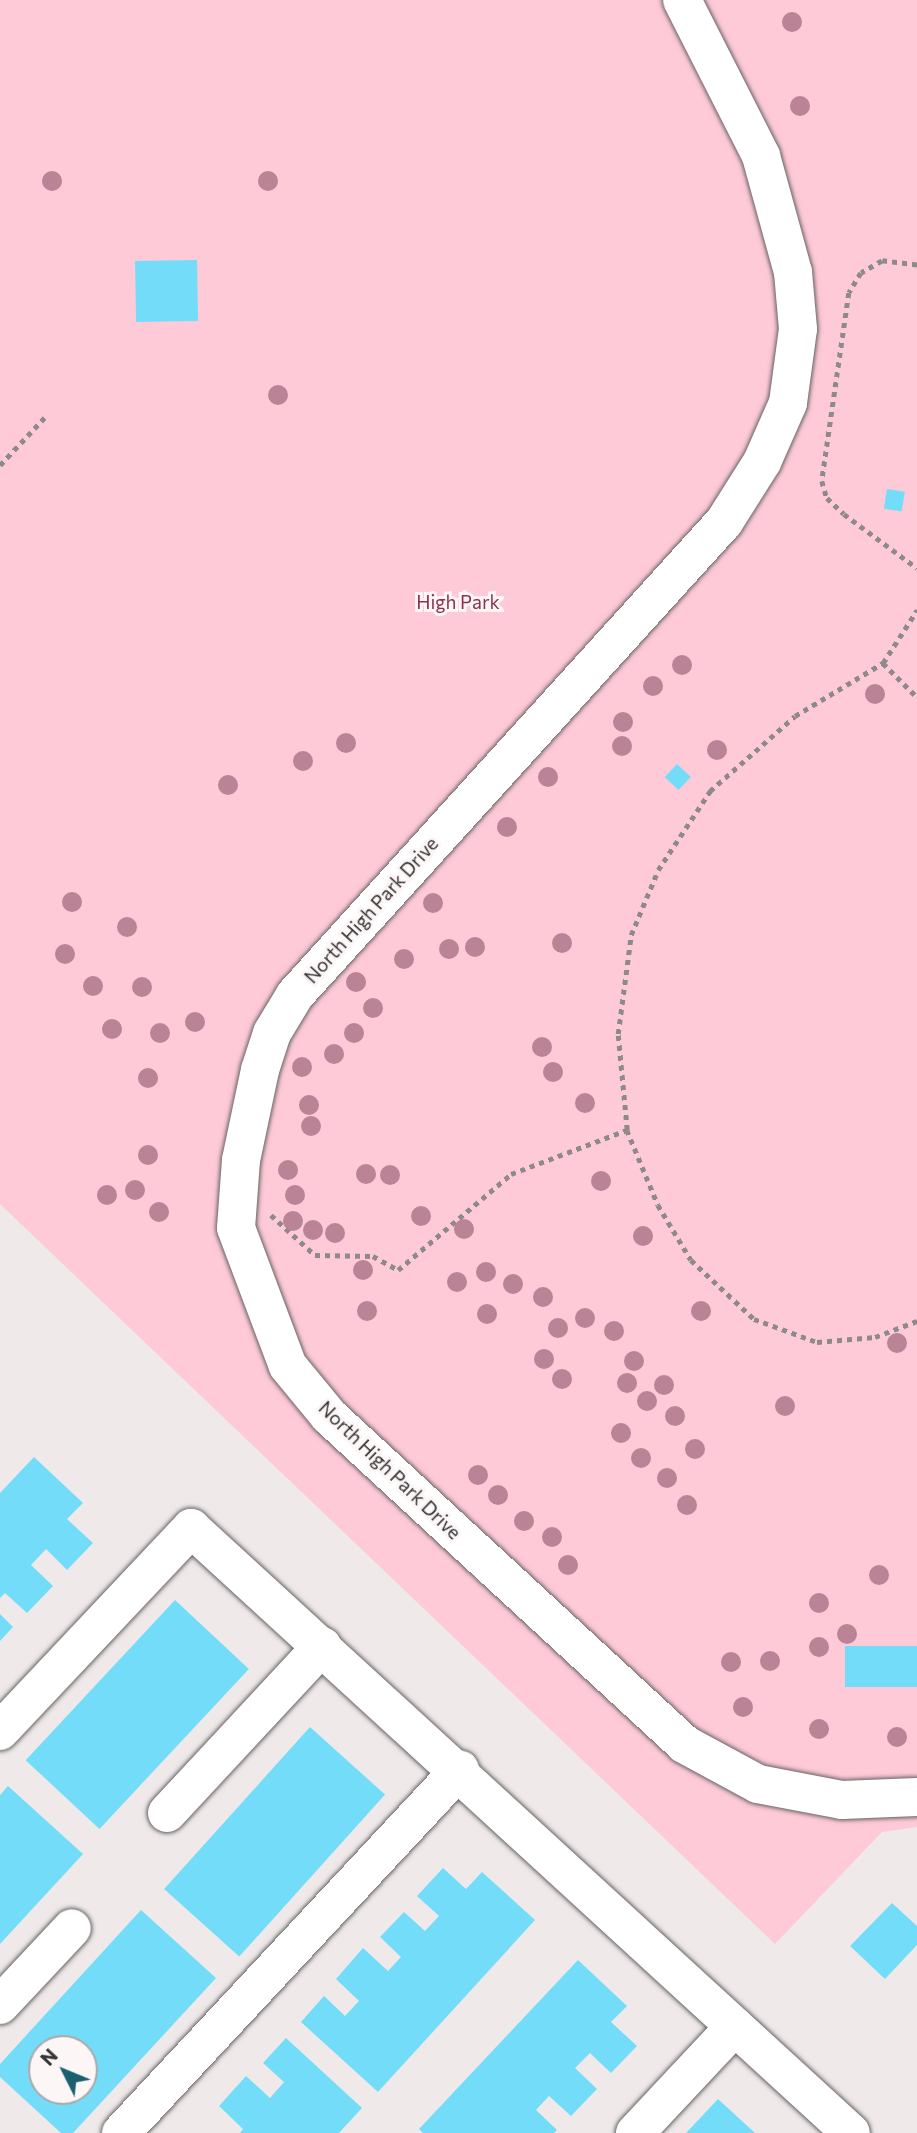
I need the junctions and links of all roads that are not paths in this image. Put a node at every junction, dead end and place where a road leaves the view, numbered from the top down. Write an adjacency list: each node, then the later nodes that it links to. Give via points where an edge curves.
1 (682, 0): 5 (street, North High Park Drive, via 761,156 793,272 798,329 788,403 762,462 706,542 295,995 272,1032 260,1070 236,1228 288,1366 329,1416 684,1744 758,1784 842,1800)
2 (322, 1646): 3 (street, via 191,1528); 4 (street); 6 (street)
3 (0, 1731)
4 (460, 1770): 9 (street); 10 (street)
5 (917, 1797)
6 (167, 1813)
7 (72, 1928): 8 (street)
8 (0, 2005)
9 (735, 2026): 11 (street); 12 (street)
10 (121, 2133)
11 (635, 2133)
12 (851, 2133)

